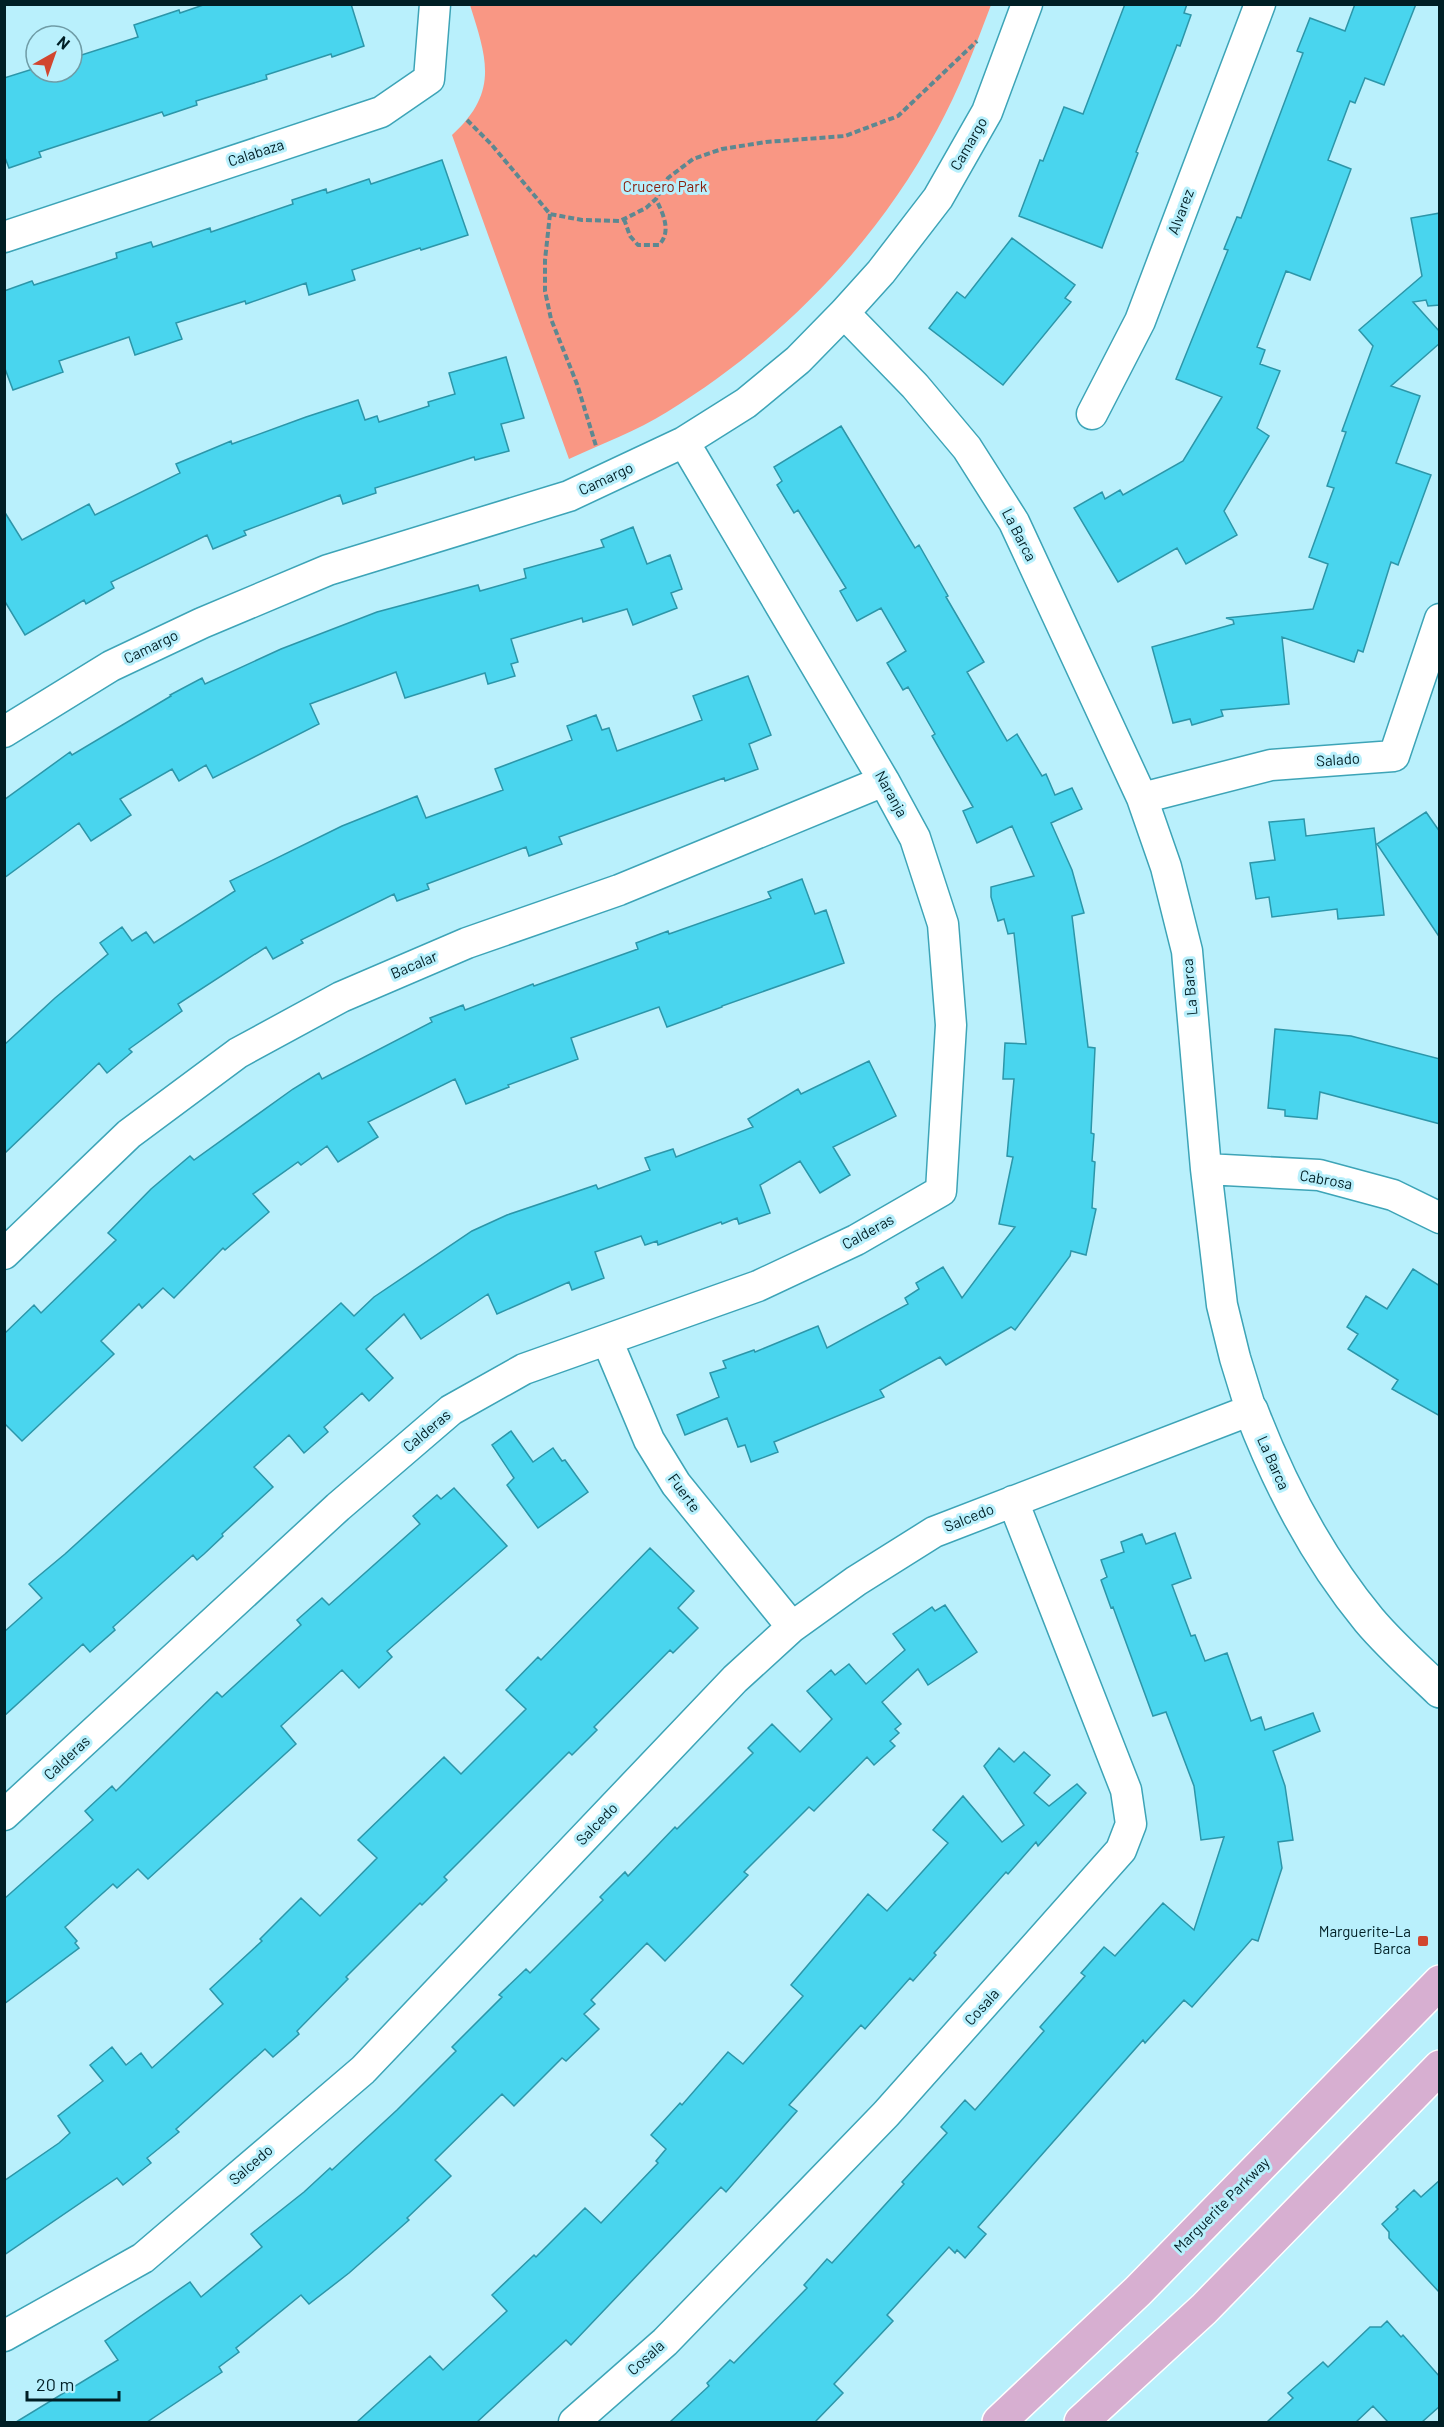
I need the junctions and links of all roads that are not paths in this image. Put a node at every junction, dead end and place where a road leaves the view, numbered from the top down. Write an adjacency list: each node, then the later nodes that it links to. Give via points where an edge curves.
1 (435, 4): 4 (street, Calabaza, via 429,79 381,112)
2 (1027, 4): 5 (street, Camargo, via 987,112 938,198)
3 (1260, 4): 6 (street, Alvarez, via 1140,321)
4 (4, 237)
5 (844, 313): 7 (street, Camargo, via 798,360 746,403); 11 (street, La Barca, via 915,386 967,448 1014,522)
6 (1092, 414)
7 (684, 442): 9 (street, Camargo, via 569,496 328,570 202,623 111,666); 10 (street, Naranja)
8 (1440, 619): 11 (street, Salado, via 1394,756 1271,765)
9 (4, 732)
10 (884, 781): 13 (street, Naranja, via 915,838 943,924 951,1025); 15 (street, Bacalar, via 620,890 467,942 330,1003 238,1053 129,1134)
11 (1142, 798): 12 (street, La Barca, via 1166,867 1187,951)
12 (1206, 1168): 14 (street, Cabrosa, via 1319,1175 1393,1195); 17 (street, La Barca, via 1222,1305)
13 (941, 1191): 16 (street, Calderas, via 856,1240 758,1286)
14 (1440, 1218)
15 (4, 1254)
16 (607, 1340): 19 (street, Fuerte, via 649,1440 676,1484); 21 (street, Calderas, via 524,1369 452,1410 338,1507)
17 (1251, 1410): 18 (street, Salcedo); 20 (street, La Barca, via 1274,1469 1330,1567 1370,1621)
18 (1012, 1501): 19 (street, Salcedo, via 934,1532); 25 (street, Cosala, via 1126,1790 1131,1824 1122,1850 886,2114 665,2342)
19 (792, 1627): 24 (street, Salcedo, via 735,1678 363,2070 143,2258)
20 (1440, 1691)
21 (4, 1815)
22 (1440, 1982): 26 (main road, Marguerite Parkway, via 1138,2291)
23 (1440, 2067): 27 (main road, via 1204,2309)
24 (4, 2336)
25 (574, 2422)
26 (999, 2422)
27 (1082, 2422)

